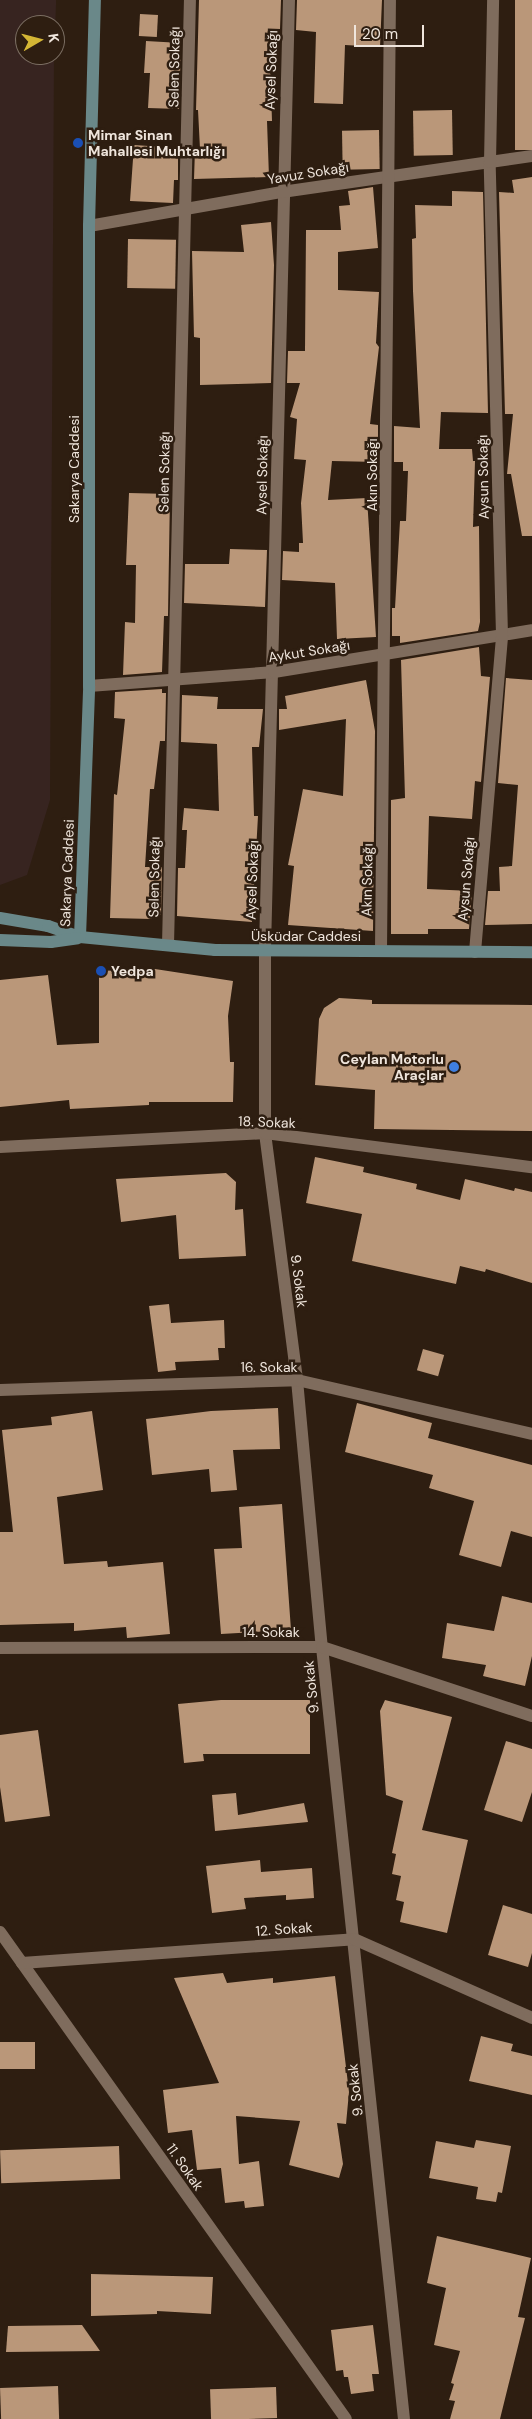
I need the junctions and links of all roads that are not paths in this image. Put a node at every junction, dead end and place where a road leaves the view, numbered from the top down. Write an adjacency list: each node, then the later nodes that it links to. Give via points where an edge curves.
1 (95, 0): 11 (street, Sakarya Caddesi)
2 (190, 0): 10 (street, Selen Sokağı)
3 (289, 0): 9 (street, Aysel Sokağı)
4 (390, 0): 8 (street, Akın Sokağı)
5 (493, 0): 7 (street, Aysun Sokağı)
6 (532, 156): 7 (street, Yavuz Sokağı)
7 (490, 162): 8 (street, Yavuz Sokağı); 13 (street, Aysun Sokağı)
8 (389, 176): 9 (street, Yavuz Sokağı); 14 (street, Akın Sokağı)
9 (282, 192): 10 (street, Yavuz Sokağı); 15 (street, Aysel Sokağı)
10 (185, 209): 11 (street, Yavuz Sokağı); 16 (street, Selen Sokağı)
11 (89, 226): 17 (street, Sakarya Caddesi)
12 (532, 630): 13 (street, Aykut Sokağı)
13 (502, 635): 14 (street, Aykut Sokağı); 24 (street, Aysun Sokağı)
14 (385, 654): 15 (street, Aykut Sokağı); 22 (street, Akın Sokağı)
15 (274, 672): 16 (street, Aykut Sokağı); 23 (street, Aysel Sokağı)
16 (174, 678): 17 (street, Aykut Sokağı); 21 (street, Selen Sokağı)
17 (89, 686): 19 (street, Sakarya Caddesi)
18 (0, 918): 19 (street, Üsküdar Caddesi, via 48,926)
19 (80, 937): 20 (street, Üsküdar Caddesi, via 51,942); 21 (street, Üsküdar Caddesi)
20 (0, 940)
21 (168, 945): 23 (street, Üsküdar Caddesi)
22 (381, 950): 23 (street, Üsküdar Caddesi); 24 (street, Üsküdar Caddesi)
23 (265, 951): 26 (street, 9. Sokak)
24 (475, 952): 25 (street, Üsküdar Caddesi)
25 (532, 952)
26 (265, 1134): 27 (street, 18. Sokak); 28 (street, 18. Sokak); 29 (street, 9. Sokak)
27 (0, 1146)
28 (532, 1167)
29 (297, 1380): 30 (street, 16. Sokak); 31 (street, 16. Sokak); 32 (street, 9. Sokak)
30 (0, 1390)
31 (532, 1434)
32 (322, 1647): 33 (street, 14. Sokak); 34 (street, 14. Sokak); 36 (street, 9. Sokak)
33 (0, 1648)
34 (532, 1716)
35 (0, 1932): 37 (street, 11. Sokak)
36 (354, 1939): 37 (street, 12. Sokak); 38 (street, 12. Sokak); 40 (street, 9. Sokak)
37 (22, 1963): 39 (street, 11. Sokak)
38 (532, 2018)
39 (346, 2419)
40 (404, 2419)

